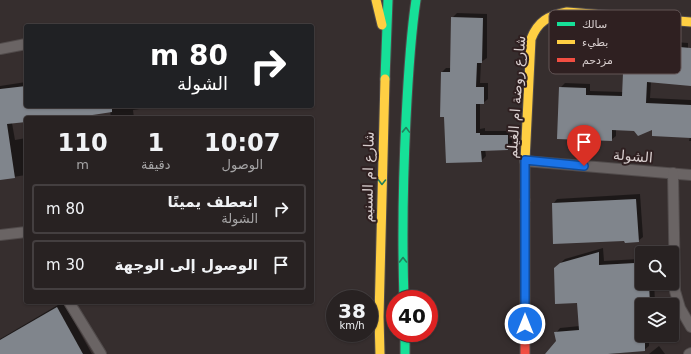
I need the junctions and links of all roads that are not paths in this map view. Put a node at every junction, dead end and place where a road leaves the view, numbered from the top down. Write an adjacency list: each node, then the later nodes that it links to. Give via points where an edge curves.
1 (376, 0): 9 (main road)
2 (388, 0): 9 (main road, شارع ام السنيم)
3 (416, 0): 15 (main road, one-way to 3, via 404,161 410,42)
4 (549, 16): 10 (main road, شارع روضة ام الغيلم, via 541,20 531,39)
5 (681, 21): 6 (main road, شارع روضة ام الغيلم)
6 (691, 22)
7 (24, 44): 8 (street)
8 (0, 49)
9 (386, 56): 18 (main road, شارع ام السنيم, one-way to 18, via 382,143)
10 (525, 160): 11 (street, الشولة); 24 (main road, شارع روضة ام الغيلم)
11 (673, 173): 12 (street, الشولة); 17 (street, via 675,291 680,308)
12 (691, 175)
13 (24, 232): 14 (street)
14 (0, 235)
15 (404, 290)
16 (70, 304): 20 (street)
17 (691, 327)
18 (380, 338): 21 (street); 22 (main road, شارع ام السنيم)
19 (405, 342): 23 (main road)
20 (100, 354)
21 (372, 354)
22 (380, 354)
23 (405, 354)
24 (525, 354)

